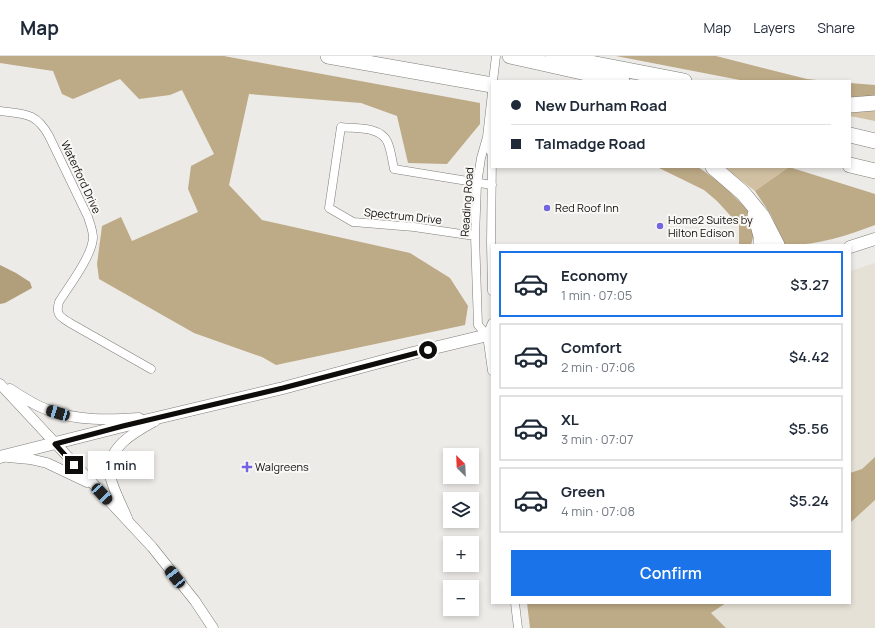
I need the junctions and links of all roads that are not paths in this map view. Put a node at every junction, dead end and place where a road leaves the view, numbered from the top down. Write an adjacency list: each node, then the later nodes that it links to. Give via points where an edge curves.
1 (328, 56): 8 (highway)
2 (496, 56): 5 (street)
3 (517, 58): 4 (highway)
4 (550, 58): 6 (highway); 7 (highway)
5 (492, 80)
6 (619, 80)
7 (678, 80)
8 (491, 86): 13 (street)
9 (875, 104): 10 (highway)
10 (851, 105)
11 (0, 111): 31 (street, Waterford Drive, via 24,113 46,129 93,230 91,248 59,302 58,313 70,323)
12 (851, 135): 14 (highway)
13 (487, 136): 15 (street, Reading Road); 20 (street, Reading Road)
14 (875, 142)
15 (491, 152)
16 (851, 165): 19 (highway)
17 (492, 168): 21 (street, Reading Road)
18 (714, 168): 22 (highway)
19 (875, 171)
20 (477, 184): 21 (street, Spectrum Drive); 23 (street, Reading Road); 23 (street, Spectrum Drive, via 394,169 388,142 384,136 377,131 341,127 329,208 353,222)
21 (492, 185): 28 (street, Reading Road)
22 (750, 201): 25 (highway, via 759,225); 26 (highway, via 762,216)
23 (475, 236): 29 (street, Reading Road, via 478,325)
24 (875, 239): 27 (main road)
25 (761, 244)
26 (776, 244)
27 (851, 248)
28 (491, 267)
29 (490, 334): 30 (street); 33 (main road)
30 (491, 352)
31 (151, 369)
32 (0, 384): 33 (street, via 47,410 69,416 111,420); 34 (street)
33 (163, 417): 34 (main road); 37 (street, via 128,436 116,449 111,462 110,474)
34 (55, 444): 35 (main road); 36 (street)
35 (1, 456): 36 (street, via 47,463)
36 (94, 486): 37 (street)
37 (130, 524): 39 (street, via 152,547)
38 (515, 604): 40 (street)
39 (213, 628)
40 (518, 628)

